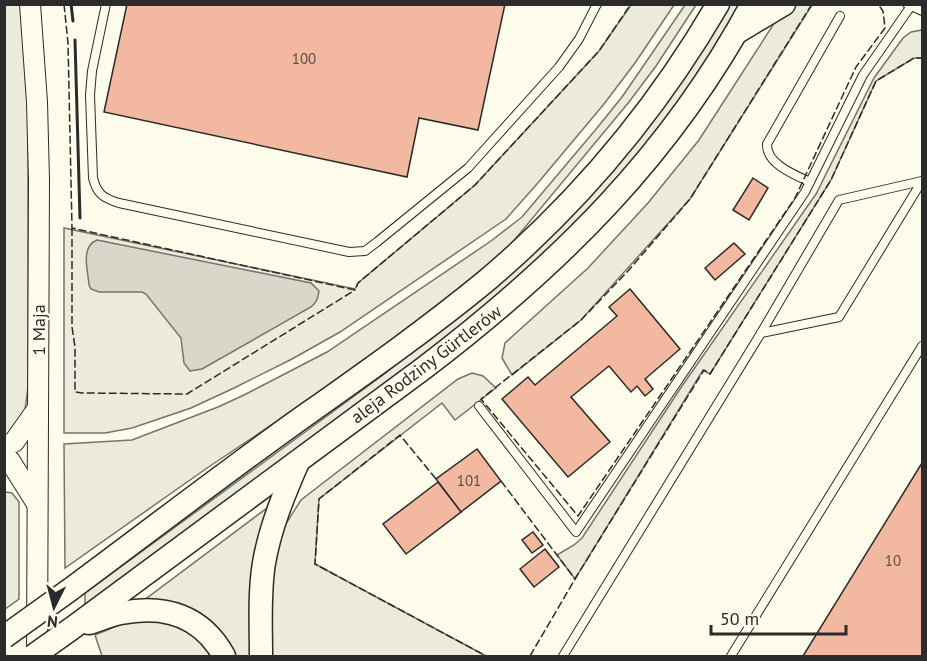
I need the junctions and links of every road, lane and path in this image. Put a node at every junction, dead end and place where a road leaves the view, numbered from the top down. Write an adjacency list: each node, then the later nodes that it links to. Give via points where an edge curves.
1 (30, 4): 16 (street, 1 Maja, via 39,180)
2 (106, 4): 3 (lane, via 90,95 96,191 119,203 349,252 365,250 377,242 468,168 559,67)
3 (597, 4)
4 (718, 4): 22 (main road, aleja Rodziny Gürtlerów, bridge, via 670,81 629,134 553,220 486,281 406,344)
5 (753, 4): 10 (main road, aleja Rodziny Gürtlerów)
6 (784, 4): 10 (main road)
7 (909, 5): 8 (lane); 12 (lane, via 863,75)
8 (922, 11)
9 (840, 16): 12 (lane, via 767,144 773,161)
10 (737, 32): 19 (main road, aleja Rodziny Gürtlerów, via 653,155 566,248 473,331)
11 (922, 181): 13 (lane, via 839,317); 13 (lane, via 839,200)
12 (810, 182): 15 (lane, via 576,532)
13 (761, 333): 26 (lane)
14 (922, 346): 27 (lane)
15 (479, 406)
16 (38, 408): 17 (street, via 14,442); 20 (street, 1 Maja)
17 (4, 447)
18 (4, 460): 20 (street, via 10,461)
19 (298, 460): 21 (main road, aleja Rodziny Gürtlerów); 25 (main road, via 279,505 264,564)
20 (37, 504): 23 (street, 1 Maja)
21 (71, 629): 23 (main road, aleja Rodziny Gürtlerów, bridge); 24 (main road, via 121,613 158,610 183,615 199,626)
22 (4, 637)
23 (35, 657)
24 (224, 657)
25 (261, 657)
26 (563, 657)
27 (731, 657)

